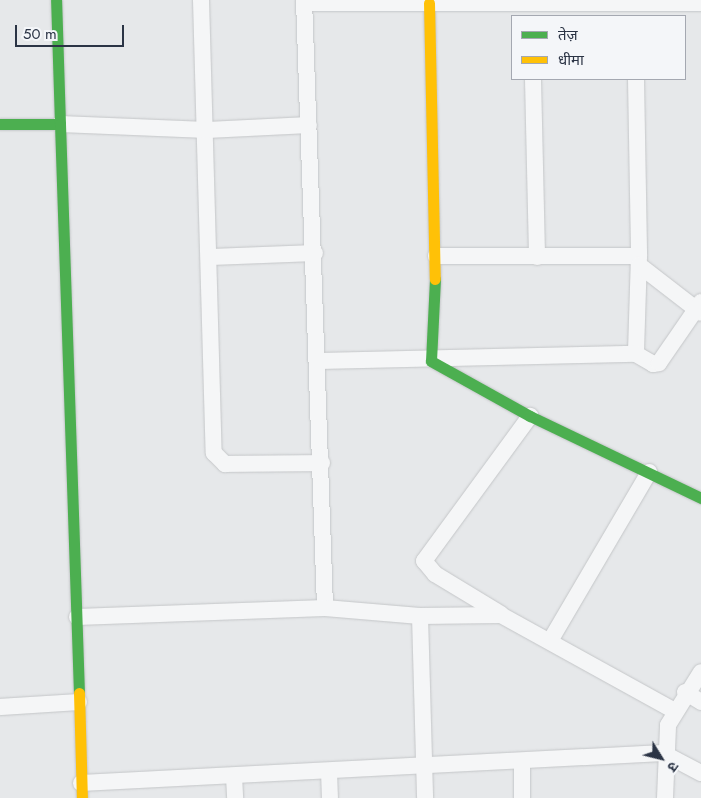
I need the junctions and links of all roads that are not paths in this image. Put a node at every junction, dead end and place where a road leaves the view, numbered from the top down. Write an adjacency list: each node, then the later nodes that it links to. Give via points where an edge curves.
1 (56, 0): 12 (street)
2 (201, 0): 14 (street)
3 (304, 1): 4 (street); 13 (street)
4 (398, 2): 5 (street)
5 (429, 3): 7 (street); 16 (street)
6 (701, 3): 8 (street)
7 (531, 10): 8 (street)
8 (634, 10)
9 (533, 80): 18 (street)
10 (636, 80): 19 (street)
11 (0, 124): 12 (street)
12 (60, 124): 14 (street); 31 (street)
13 (309, 125): 14 (street); 15 (street)
14 (207, 130): 17 (street)
15 (315, 253): 17 (street); 22 (street)
16 (436, 256): 18 (street); 23 (street)
17 (211, 257): 25 (street, via 214,453 225,464)
18 (538, 257): 19 (street)
19 (639, 260): 20 (street); 21 (street)
20 (699, 308): 21 (street, via 659,363)
21 (636, 354): 23 (street)
22 (319, 361): 23 (street); 25 (street)
23 (431, 361): 24 (street)
24 (530, 416): 26 (street); 29 (street, via 424,561 435,574)
25 (322, 463): 28 (street)
26 (649, 472): 27 (street); 32 (street)
27 (701, 498)
28 (325, 608): 30 (street); 31 (street)
29 (501, 615): 30 (street); 32 (street)
30 (420, 616): 41 (street)
31 (78, 617): 35 (street)
32 (550, 641): 38 (street)
33 (701, 672): 34 (street)
34 (685, 692): 36 (street); 38 (street)
35 (79, 702): 37 (street); 45 (street)
36 (701, 702)
37 (0, 707)
38 (673, 710): 39 (street)
39 (663, 753): 40 (street); 43 (street); 50 (street)
40 (522, 761): 41 (street); 49 (street)
41 (425, 767): 42 (street); 48 (street)
42 (329, 771): 44 (street); 47 (street)
43 (701, 773)
44 (234, 776): 45 (street); 46 (street)
45 (82, 790)
46 (235, 798)
47 (330, 798)
48 (425, 798)
49 (522, 798)
50 (665, 798)

